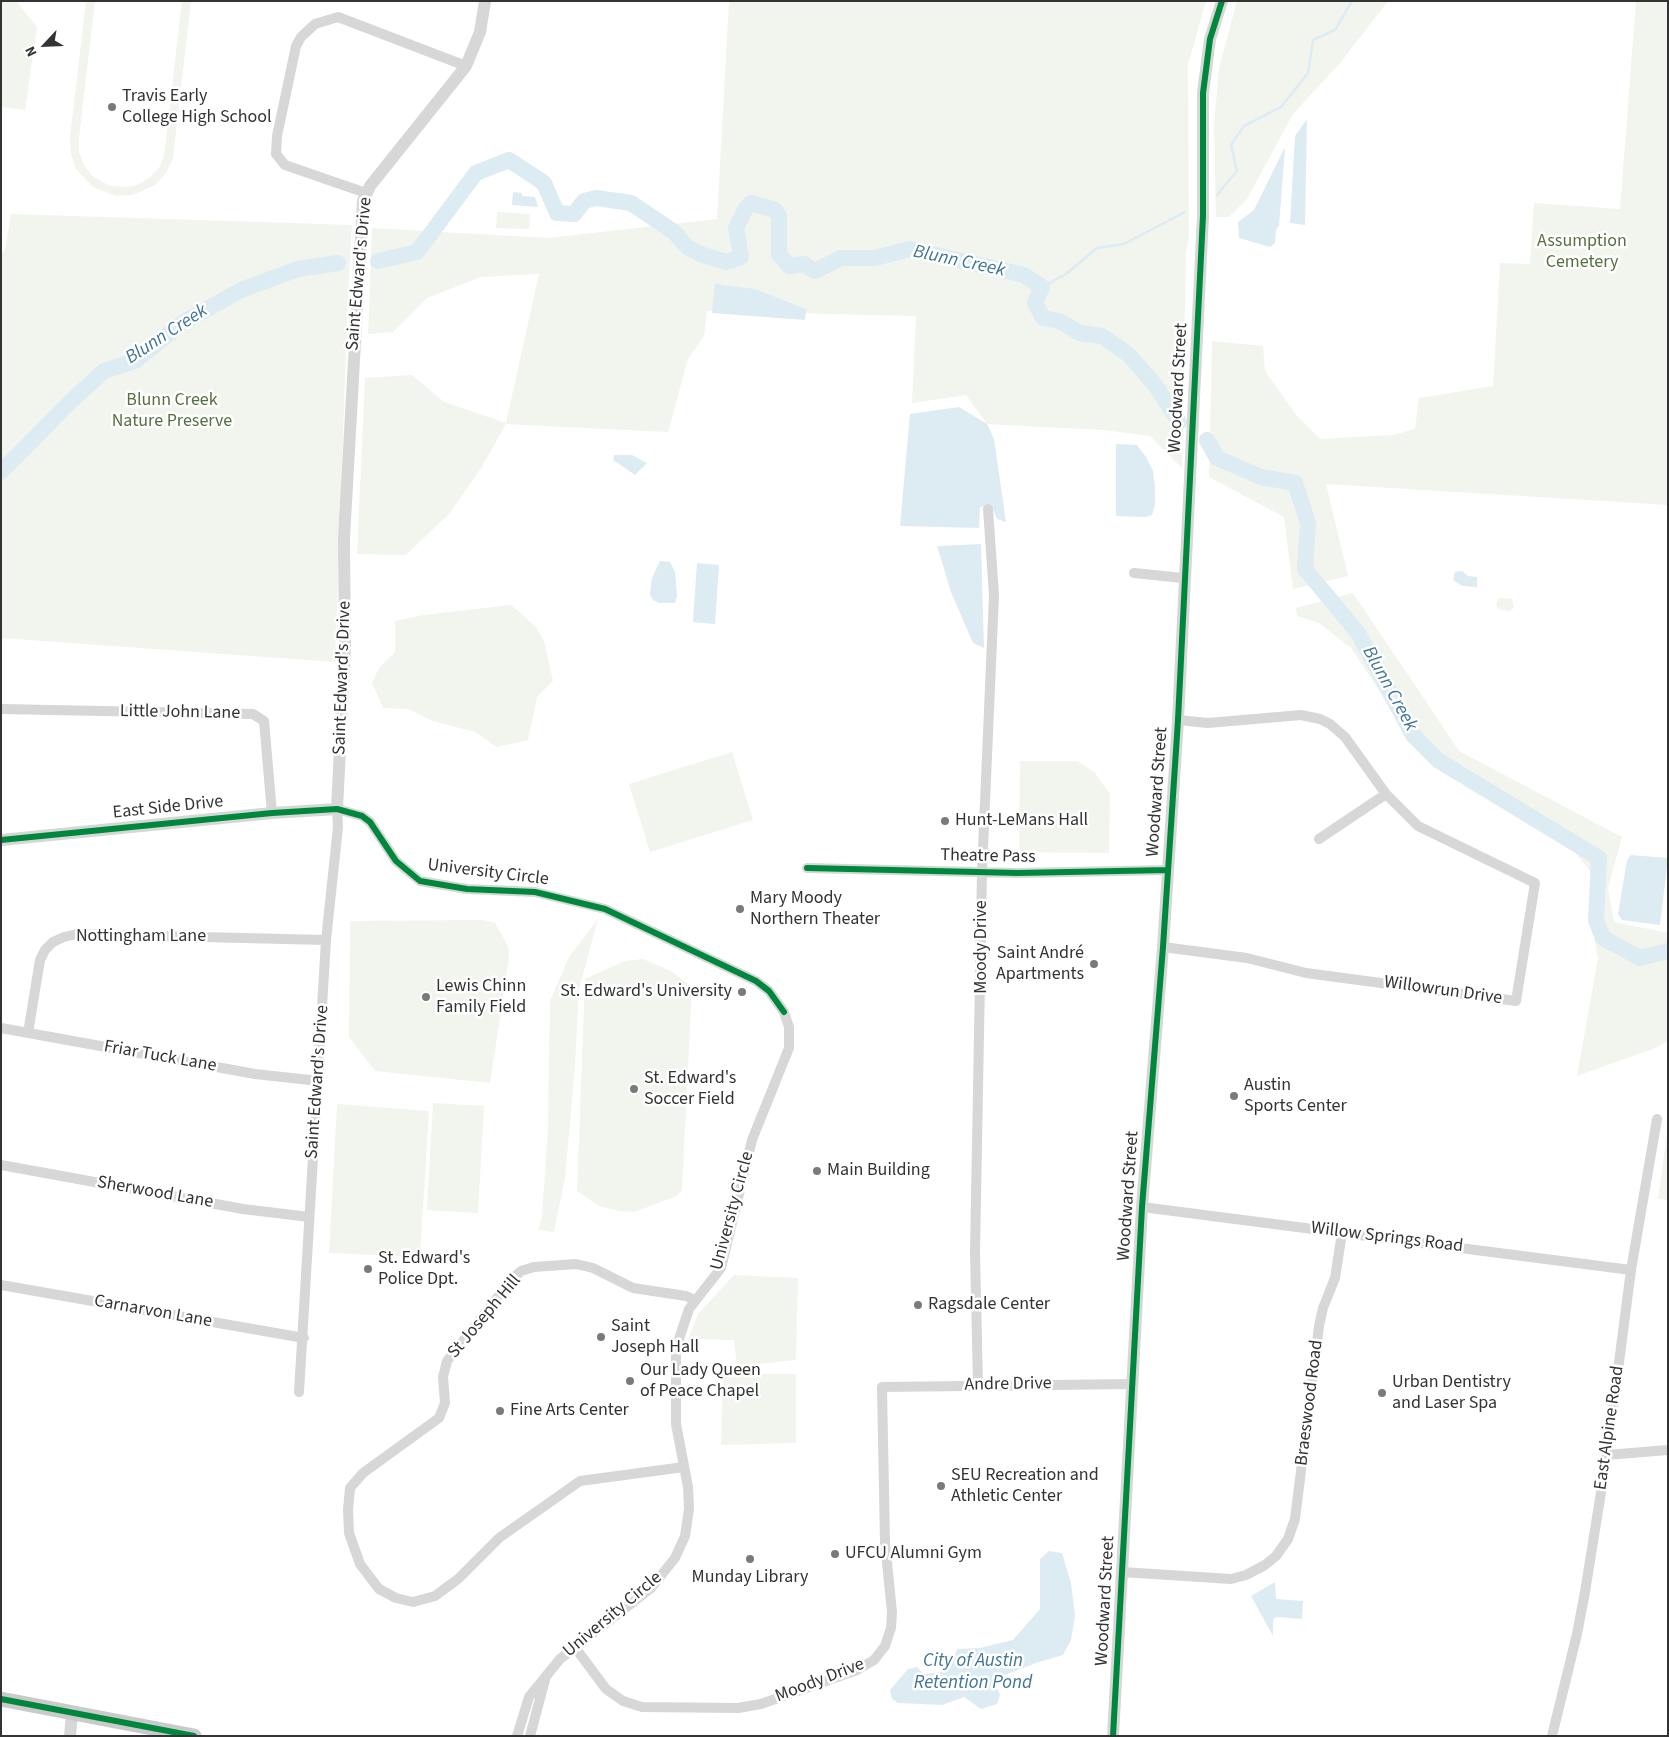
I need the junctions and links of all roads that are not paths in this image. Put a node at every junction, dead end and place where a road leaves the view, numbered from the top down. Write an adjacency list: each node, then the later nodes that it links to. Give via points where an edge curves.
1 (485, 1): 3 (street, Saint Edward's Drive, via 480,32)
2 (1222, 1): 7 (street, Woodward Street, via 1210,39 1203,93 1203,216)
3 (466, 66): 4 (street, Saint Edward's Drive); 4 (street, via 338,17 315,24 301,37 296,46 278,127 276,154 285,165)
4 (366, 193): 11 (street, Saint Edward's Drive, via 358,258 344,529 345,647)
5 (988, 509): 17 (street, Moody Drive, via 994,604)
6 (1134, 573): 7 (street)
7 (1183, 578): 9 (street, Woodward Street)
8 (1, 709): 12 (street, Little John Lane, via 253,714 264,721)
9 (1178, 720): 10 (street, Willowrun Drive, via 1208,723 1301,715 1320,719 1345,737); 16 (street, Woodward Street)
10 (1386, 794): 13 (street); 19 (street, Willowrun Drive, via 1418,826 1535,883 1516,1001 1306,973 1247,958)
11 (338, 809): 12 (street, East Side Drive); 18 (street, Saint Edward's Drive); 30 (street, University Circle, via 362,816 370,822 396,861 420,881 467,889 535,892 605,909 756,981 776,999 789,1027 789,1048 752,1140 721,1268)
12 (272, 813): 14 (street, East Side Drive)
13 (1319, 839)
14 (1, 840)
15 (807, 868): 17 (street, Theatre Pass)
16 (1168, 870): 17 (street, Theatre Pass, via 1086,873); 19 (street, Woodward Street)
17 (982, 871): 33 (street, Moody Drive, via 975,1252)
18 (326, 940): 21 (street, Nottingham Lane, via 77,934 64,937 49,946 40,960); 22 (street, Saint Edward's Drive)
19 (1163, 947): 25 (street, Woodward Street)
20 (1, 1028): 21 (street, Friar Tuck Lane)
21 (28, 1033): 22 (street, Friar Tuck Lane, via 255,1074)
22 (319, 1081): 26 (street, Saint Edward's Drive)
23 (1657, 1119): 28 (street, East Alpine Road)
24 (1, 1165): 26 (street, Sherwood Lane, via 244,1209)
25 (1142, 1207): 27 (street, Willow Springs Road); 32 (street, Woodward Street)
26 (309, 1217): 31 (street, Saint Edward's Drive)
27 (1342, 1233): 28 (street, Willow Springs Road); 39 (street, Braeswood Road, via 1335,1278 1319,1326 1295,1519 1288,1539 1265,1565 1246,1576 1231,1579)
28 (1631, 1270): 37 (street, East Alpine Road)
29 (1, 1285): 31 (street, Carnarvon Lane)
30 (695, 1300): 38 (street, University Circle, via 676,1348 676,1424); 38 (street, St Joseph Hill, via 633,1288 593,1268 576,1264 521,1271 447,1361 443,1377 445,1403 439,1418 363,1473 350,1488 349,1533 360,1564 379,1589 413,1602 435,1596 458,1579 500,1538 580,1481)
31 (304, 1338): 35 (street, Saint Edward's Drive)
32 (1133, 1384): 33 (street, Andre Drive); 39 (street, Woodward Street)
33 (978, 1386): 34 (street, Andre Drive)
34 (882, 1387): 40 (street, Moody Drive, via 885,1543 892,1612 885,1646 874,1660 857,1670 761,1704 725,1709 642,1708 623,1701 606,1688)
35 (299, 1392)
36 (1668, 1450): 37 (street)
37 (1607, 1455): 49 (street, East Alpine Road, via 1579,1627)
38 (684, 1467): 40 (street, University Circle, via 689,1509 676,1558 651,1588)
39 (1122, 1572): 48 (street, Woodward Street)
40 (574, 1646): 41 (street, University Circle)
41 (546, 1677): 46 (street, University Circle, via 529,1697); 47 (street, University Circle)
42 (1, 1699): 43 (main road)
43 (72, 1714): 44 (street); 45 (main road)
44 (70, 1736)
45 (194, 1736)
46 (517, 1736)
47 (530, 1736)
48 (1113, 1736)
49 (1552, 1736)

